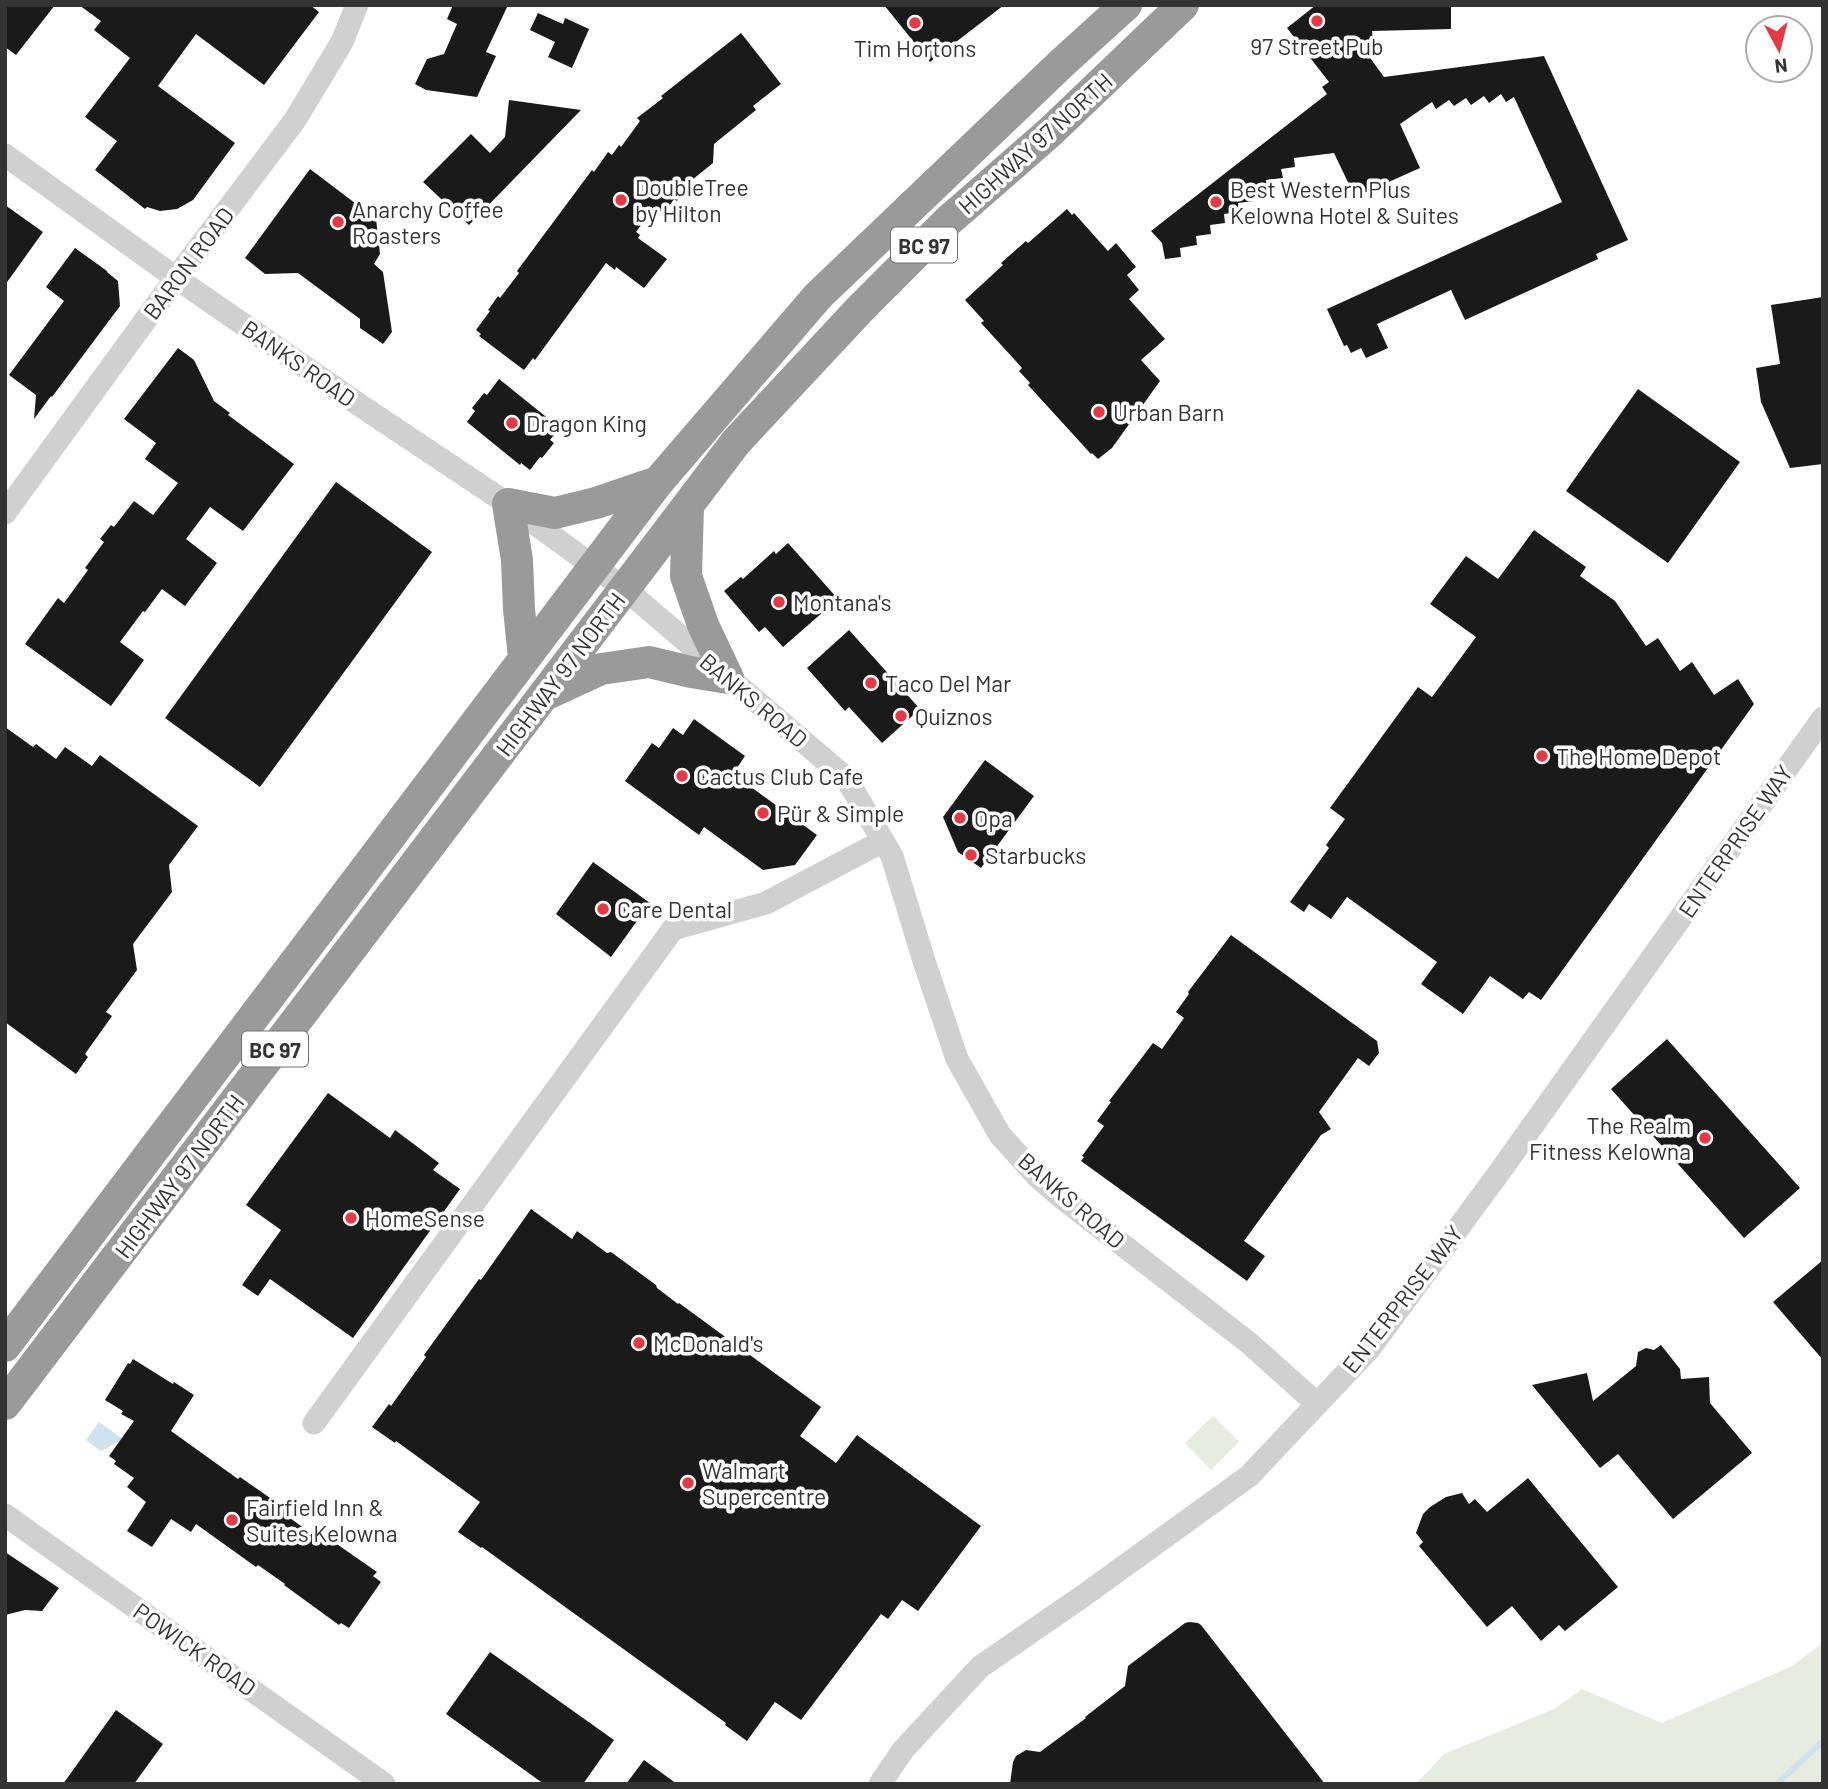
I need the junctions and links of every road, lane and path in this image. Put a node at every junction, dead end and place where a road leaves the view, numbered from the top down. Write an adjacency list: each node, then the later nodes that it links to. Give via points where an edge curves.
1 (356, 5): 5 (street, BARON ROAD, via 342,42 295,120)
2 (1126, 5): 6 (highway, HIGHWAY 97 NORTH / BC 97, via 818,296)
3 (1183, 5): 8 (highway, HIGHWAY 97 NORTH / BC 97, via 870,300 736,442)
4 (5, 155): 5 (street, BANKS ROAD)
5 (176, 278): 7 (street, BANKS ROAD); 9 (street, BARON ROAD)
6 (658, 482): 7 (highway, via 555,513); 10 (highway, HIGHWAY 97 NORTH / BC 97)
7 (508, 504): 10 (street, BANKS ROAD); 12 (highway)
8 (688, 507): 11 (highway, HIGHWAY 97 NORTH / BC 97); 13 (highway, via 686,576)
9 (5, 513)
10 (594, 566): 11 (street, BANKS ROAD); 12 (highway, HIGHWAY 97 NORTH / BC 97)
11 (625, 589): 13 (street, BANKS ROAD); 14 (highway, HIGHWAY 97 NORTH / BC 97)
12 (524, 658): 17 (highway, HIGHWAY 97 NORTH / BC 97)
13 (728, 678): 14 (highway, via 649,662 601,669); 16 (street, BANKS ROAD, via 846,778)
14 (544, 695): 19 (highway, HIGHWAY 97 NORTH / BC 97)
15 (1823, 718): 18 (street, ENTERPRISE WAY, via 1370,1348)
16 (883, 841): 18 (street, BANKS ROAD, via 892,856 957,1059 1000,1135 1060,1197 1249,1343); 20 (street, via 766,903 673,929)
17 (5, 1346)
18 (1316, 1403): 23 (street, ENTERPRISE WAY, via 1250,1476 980,1667 903,1750)
19 (5, 1404)
20 (314, 1423)
21 (5, 1515): 22 (street, POWICK ROAD)
22 (384, 1784)
23 (880, 1784)

